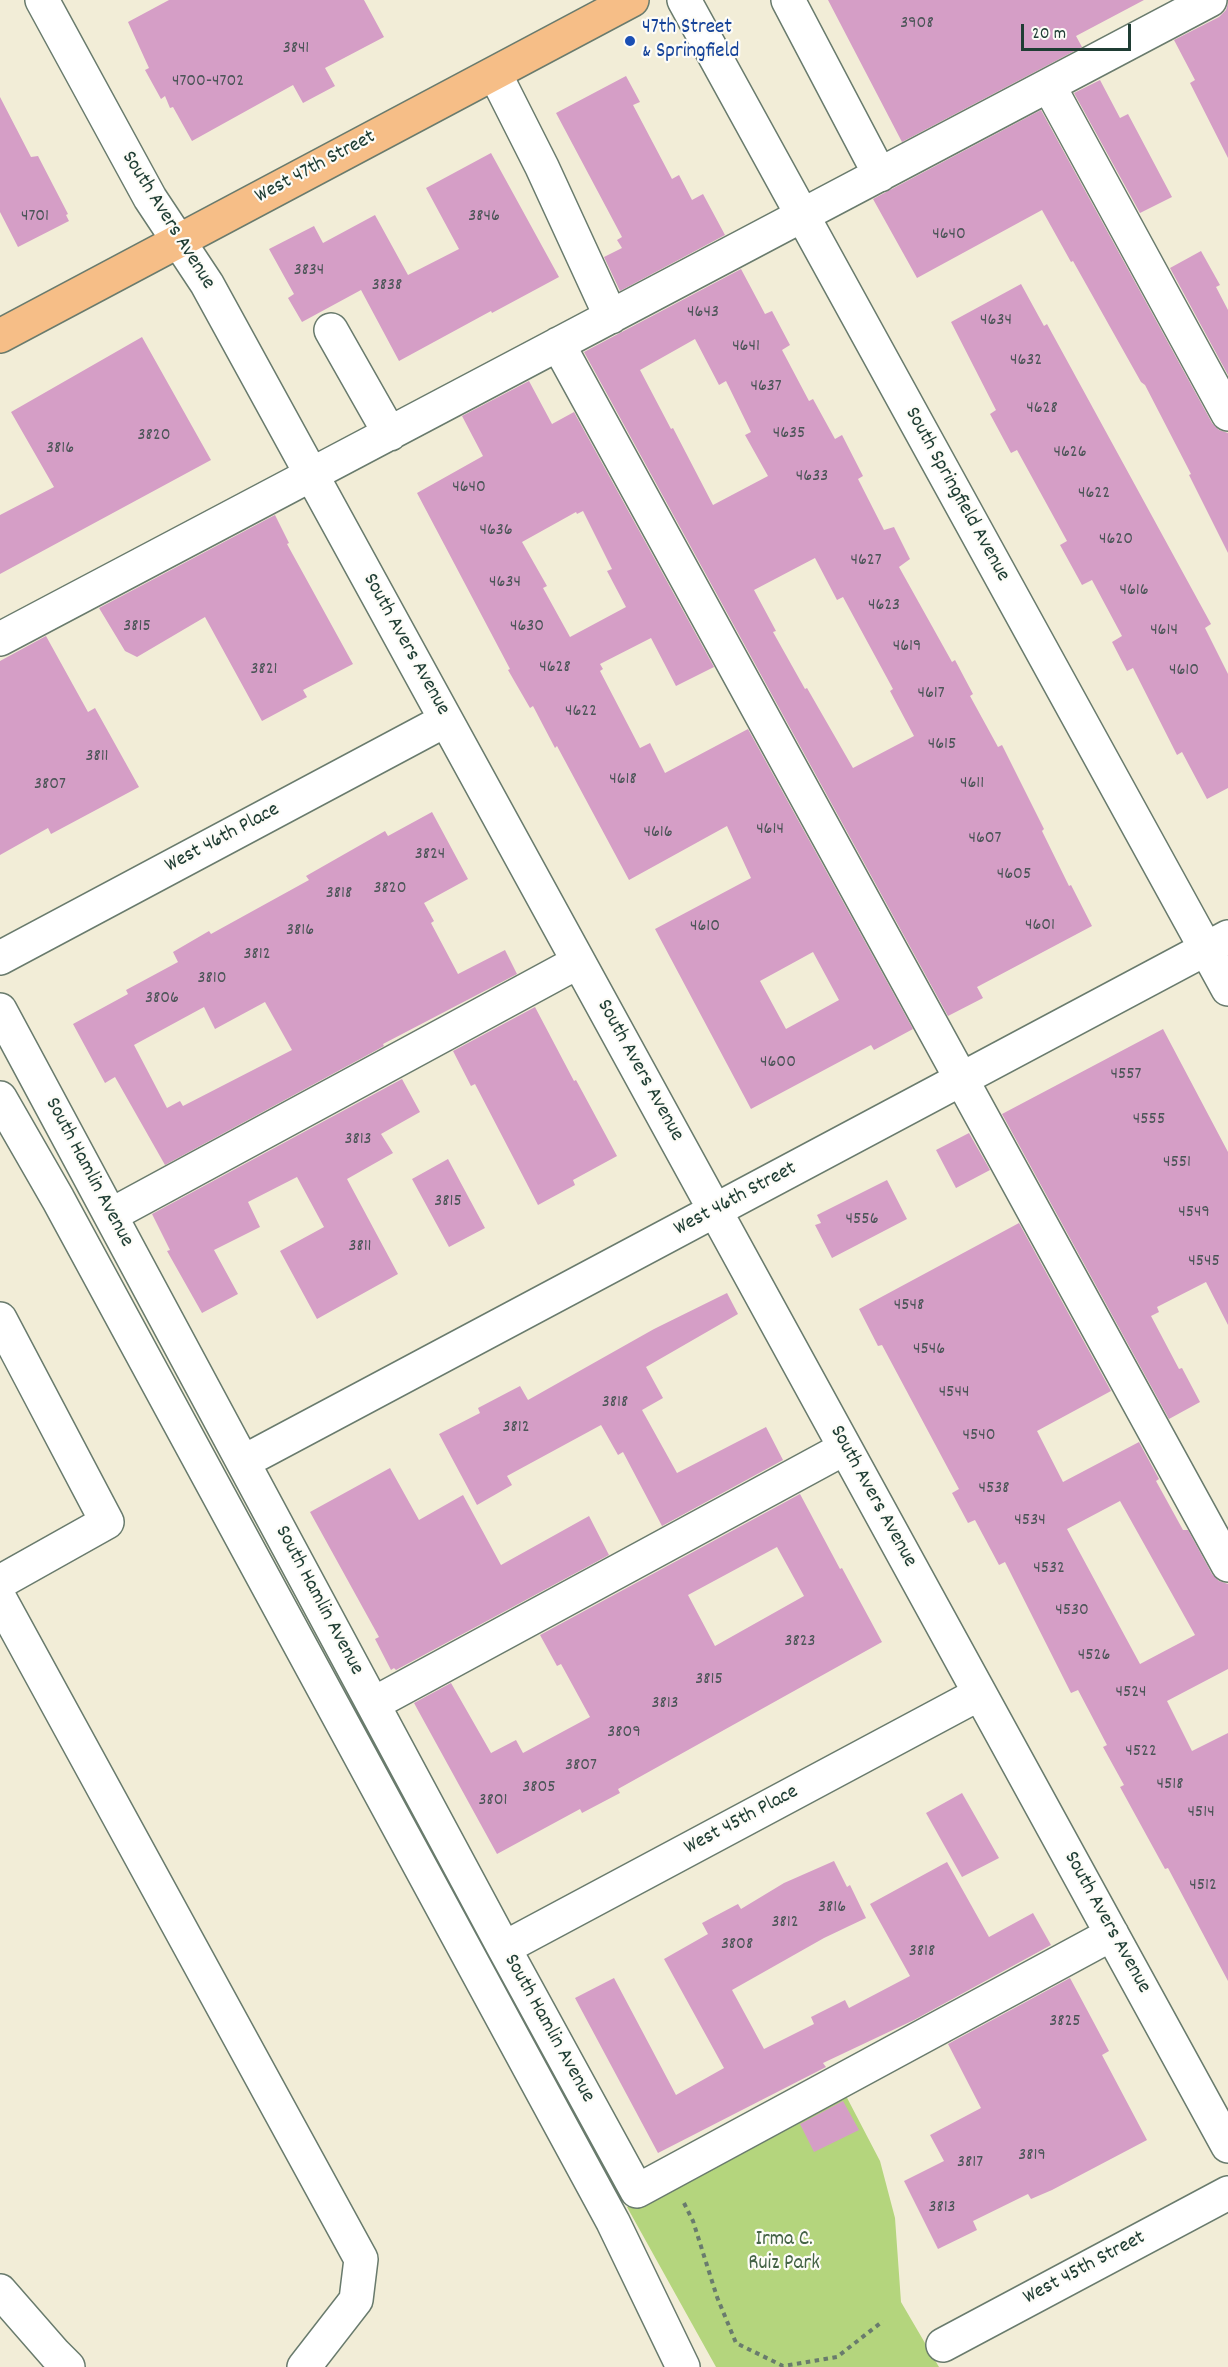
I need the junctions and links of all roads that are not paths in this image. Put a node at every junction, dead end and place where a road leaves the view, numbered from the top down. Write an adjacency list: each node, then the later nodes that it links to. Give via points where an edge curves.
1 (43, 0): 10 (street, South Avers Avenue, via 150,198)
2 (632, 0): 6 (main road, West 47th Street)
3 (684, 0): 9 (street, South Springfield Avenue)
4 (788, 0): 8 (street)
5 (1210, 0): 7 (street)
6 (495, 74): 10 (main road, West 47th Street); 11 (street)
7 (1049, 86): 8 (street); 15 (street)
8 (880, 175): 9 (street)
9 (803, 216): 11 (street); 20 (street, South Springfield Avenue)
10 (178, 241): 13 (main road, West 47th Street); 17 (street, South Avers Avenue, via 207,284)
11 (611, 317): 14 (street)
12 (331, 330): 16 (street)
13 (0, 336)
14 (558, 344): 16 (street); 25 (street)
15 (1228, 414)
16 (390, 434): 17 (street)
17 (311, 475): 18 (street); 19 (street, South Avers Avenue)
18 (0, 639)
19 (446, 720): 21 (street, West 46th Place); 22 (street, South Avers Avenue)
20 (1217, 943): 23 (street, South Springfield Avenue); 25 (street, West 46th Street)
21 (0, 958)
22 (578, 962): 27 (street, South Avers Avenue); 28 (street)
23 (1228, 989)
24 (0, 1010): 28 (street, South Hamlin Avenue)
25 (962, 1079): 27 (street, West 46th Street); 32 (street)
26 (0, 1098): 45 (street, via 608,2212)
27 (715, 1211): 30 (street, South Avers Avenue); 31 (street, West 46th Street)
28 (111, 1215): 31 (street, South Hamlin Avenue)
29 (0, 1319): 33 (street, via 107,1522)
30 (845, 1448): 35 (street, South Avers Avenue); 36 (street)
31 (243, 1462): 36 (street, South Hamlin Avenue)
32 (1228, 1565)
33 (0, 1582)
34 (0, 1599): 44 (street, via 361,2259 356,2300)
35 (979, 1694): 37 (street, South Avers Avenue); 38 (street, West 45th Place)
36 (373, 1704): 38 (street, South Hamlin Avenue)
37 (1112, 1934): 38 (street, South Hamlin Avenue, via 637,2191); 39 (street, South Avers Avenue)
38 (504, 1948)
39 (1228, 2146)
40 (1228, 2193): 42 (street, West 45th Street)
41 (0, 2291): 43 (street)
42 (943, 2345)
43 (69, 2367)
44 (304, 2367)
45 (682, 2367)

